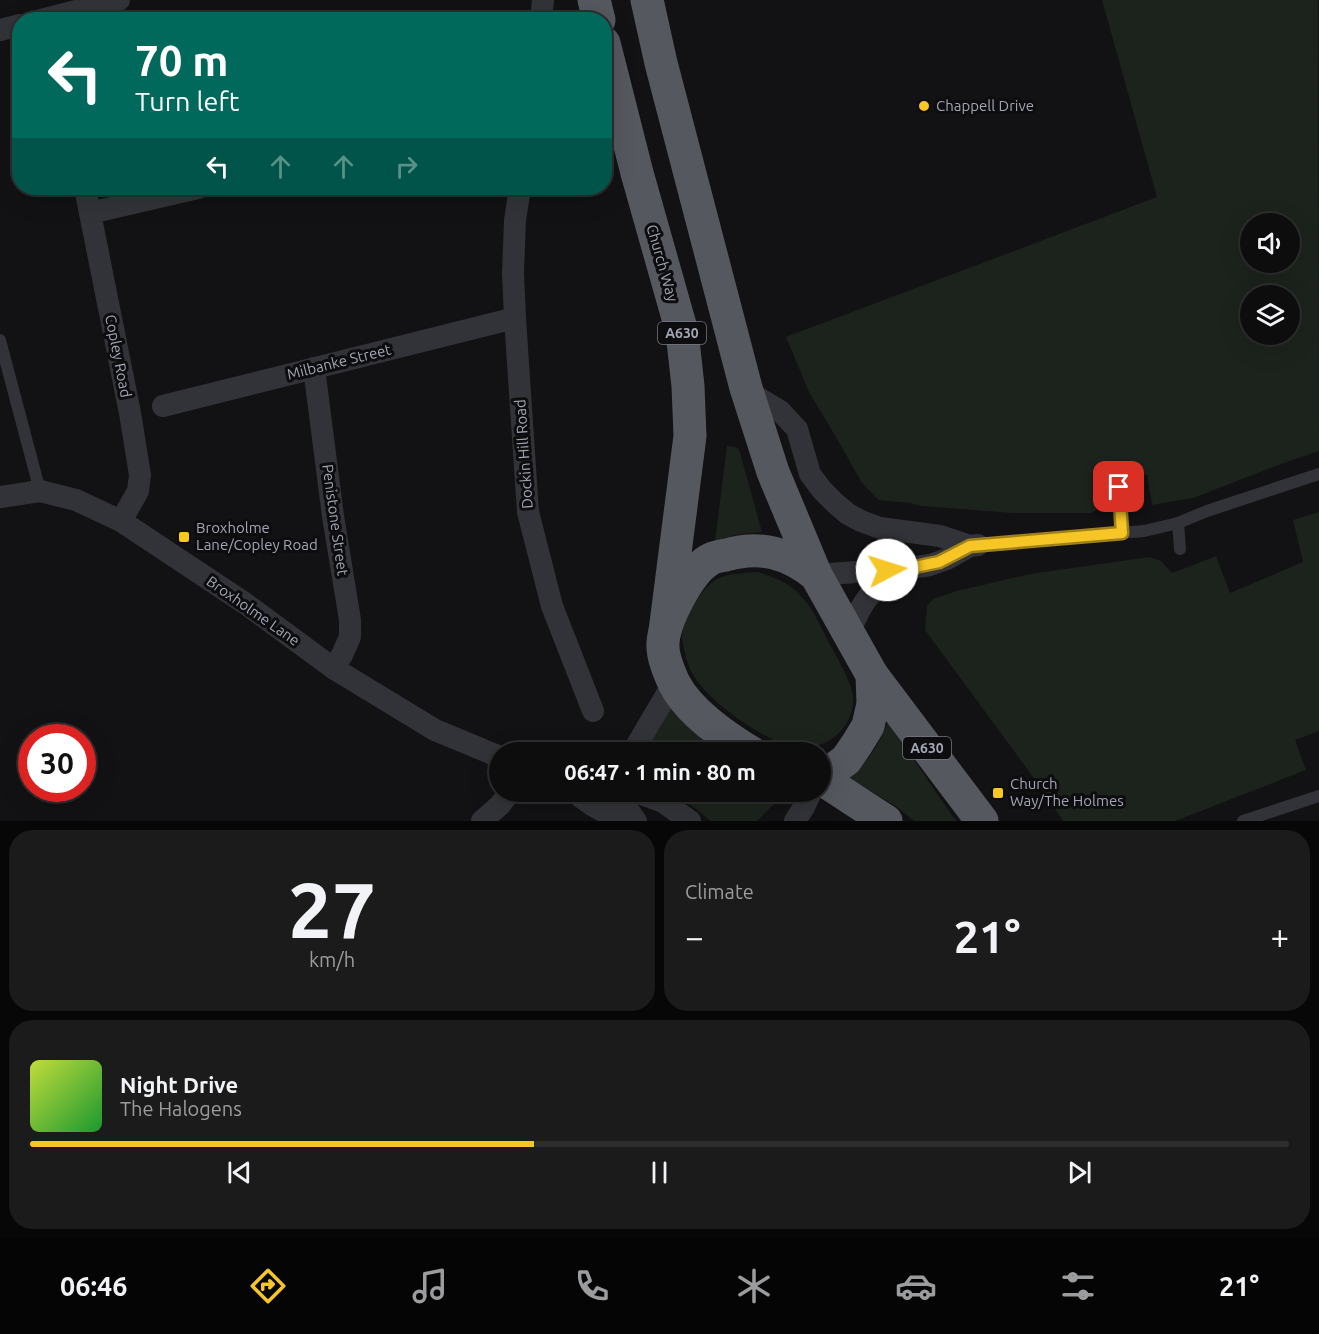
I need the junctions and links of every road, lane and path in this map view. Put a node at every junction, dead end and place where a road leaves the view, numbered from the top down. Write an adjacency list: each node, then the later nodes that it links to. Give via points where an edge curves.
1 (119, 0): 3 (street)
2 (647, 0): 12 (highway, A630)
3 (58, 12)
4 (612, 75): 25 (highway, Church Way / A630, via 682,332 688,386 690,435)
5 (86, 195): 8 (street, Copley Road)
6 (168, 195): 8 (street)
7 (519, 195): 9 (street, Dockin Hill Road, via 514,241)
8 (90, 213): 18 (street, Copley Road, via 140,475 138,491)
9 (515, 318): 11 (street, Milbanke Street); 30 (street, Dockin Hill Road, via 528,512 552,606)
10 (0, 340): 16 (lane)
11 (314, 368): 13 (street, Milbanke Street); 27 (street, Penistone Street, via 350,620 350,637)
12 (747, 391): 21 (street, via 780,411 797,429 810,474 848,514 880,528 940,536); 24 (highway, A630, via 773,472)
13 (163, 406)
14 (1319, 474): 19 (lane)
15 (1119, 487): 20 (lane)
16 (40, 491): 17 (street, Broxholme Lane); 18 (street, Broxholme Lane, via 76,500)
17 (0, 497)
18 (121, 521): 27 (street, Broxholme Lane, via 246,604)
19 (1178, 523): 20 (lane); 22 (lane)
20 (1122, 533): 21 (lane)
21 (974, 546): 23 (street, via 939,562)
22 (1180, 549)
23 (910, 568): 24 (street); 26 (street, via 872,592)
24 (816, 575): 25 (highway, via 781,554 756,550 709,560 692,576); 26 (highway)
25 (665, 631): 29 (highway, via 663,645)
26 (849, 633): 28 (highway)
27 (333, 668): 33 (street, Broxholme Lane, via 435,730)
28 (872, 675): 34 (highway, via 873,704 868,726 846,760); 46 (highway, A630)
29 (674, 684): 31 (street); 32 (highway, via 702,717)
30 (593, 711)
31 (638, 742)
32 (734, 742)
33 (489, 752)
34 (831, 771)
35 (831, 784): 45 (highway)
36 (1319, 796): 47 (lane)
37 (502, 802): 41 (street)
38 (587, 802): 42 (street)
39 (623, 802): 43 (street)
40 (663, 802): 44 (street)
41 (482, 821)
42 (621, 821)
43 (636, 821)
44 (690, 821)
45 (886, 821)
46 (982, 821)
47 (1243, 821)

